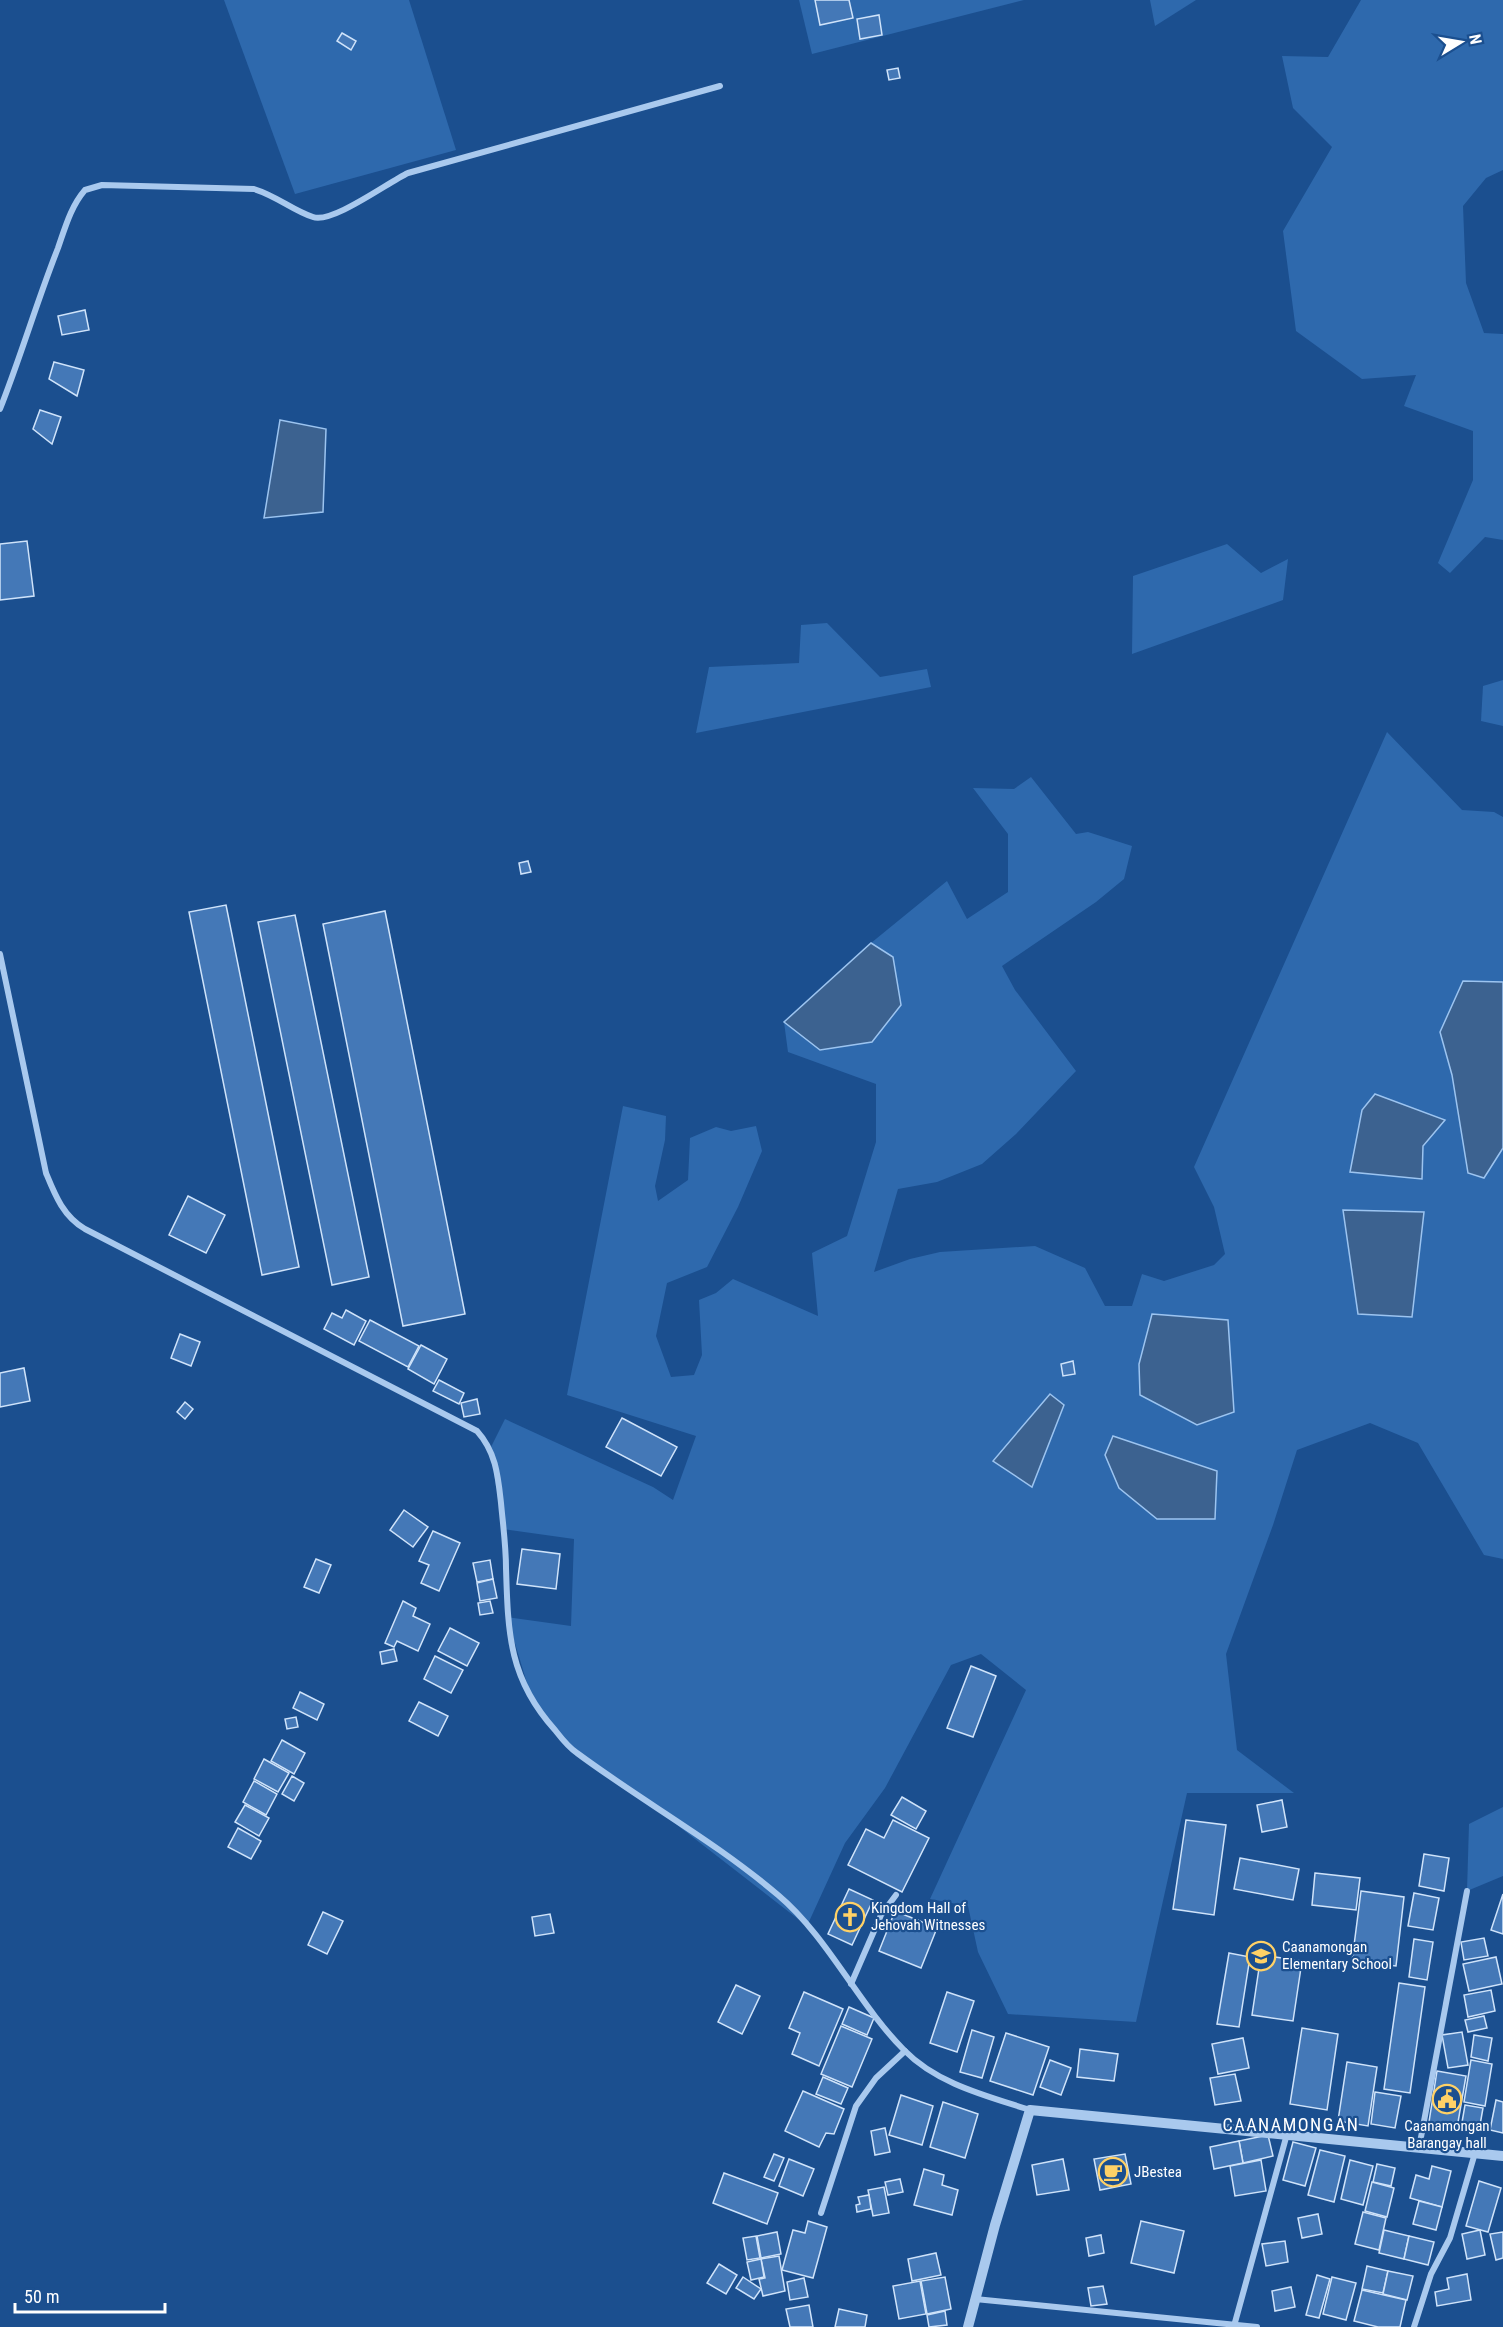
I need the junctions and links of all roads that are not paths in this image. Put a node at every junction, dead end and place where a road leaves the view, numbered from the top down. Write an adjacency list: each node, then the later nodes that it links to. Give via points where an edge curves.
1 (720, 86): 2 (street, via 408,173 327,218 314,218 254,189 102,185 85,190 74,207 48,273)
2 (0, 409)
3 (0, 954): 6 (street, via 46,1173 55,1196 74,1223 477,1431 490,1449 498,1478 509,1638 525,1690 540,1714 568,1747 779,1895)
4 (1467, 1891): 10 (street)
5 (896, 1895): 6 (street, via 881,1915)
6 (851, 1984): 7 (street)
7 (904, 2051): 8 (street, via 967,2090); 13 (street, via 876,2078 856,2106)
8 (1030, 2110): 9 (street); 14 (street)
9 (1287, 2134): 10 (street); 15 (street)
10 (1419, 2148): 11 (street)
11 (1475, 2153): 12 (street); 18 (street, via 1450,2238 1431,2274)
12 (1503, 2156)
13 (821, 2213)
14 (975, 2299): 15 (street); 16 (street)
15 (1234, 2326): 17 (street)
16 (968, 2327)
17 (1257, 2327)
18 (1414, 2327)

